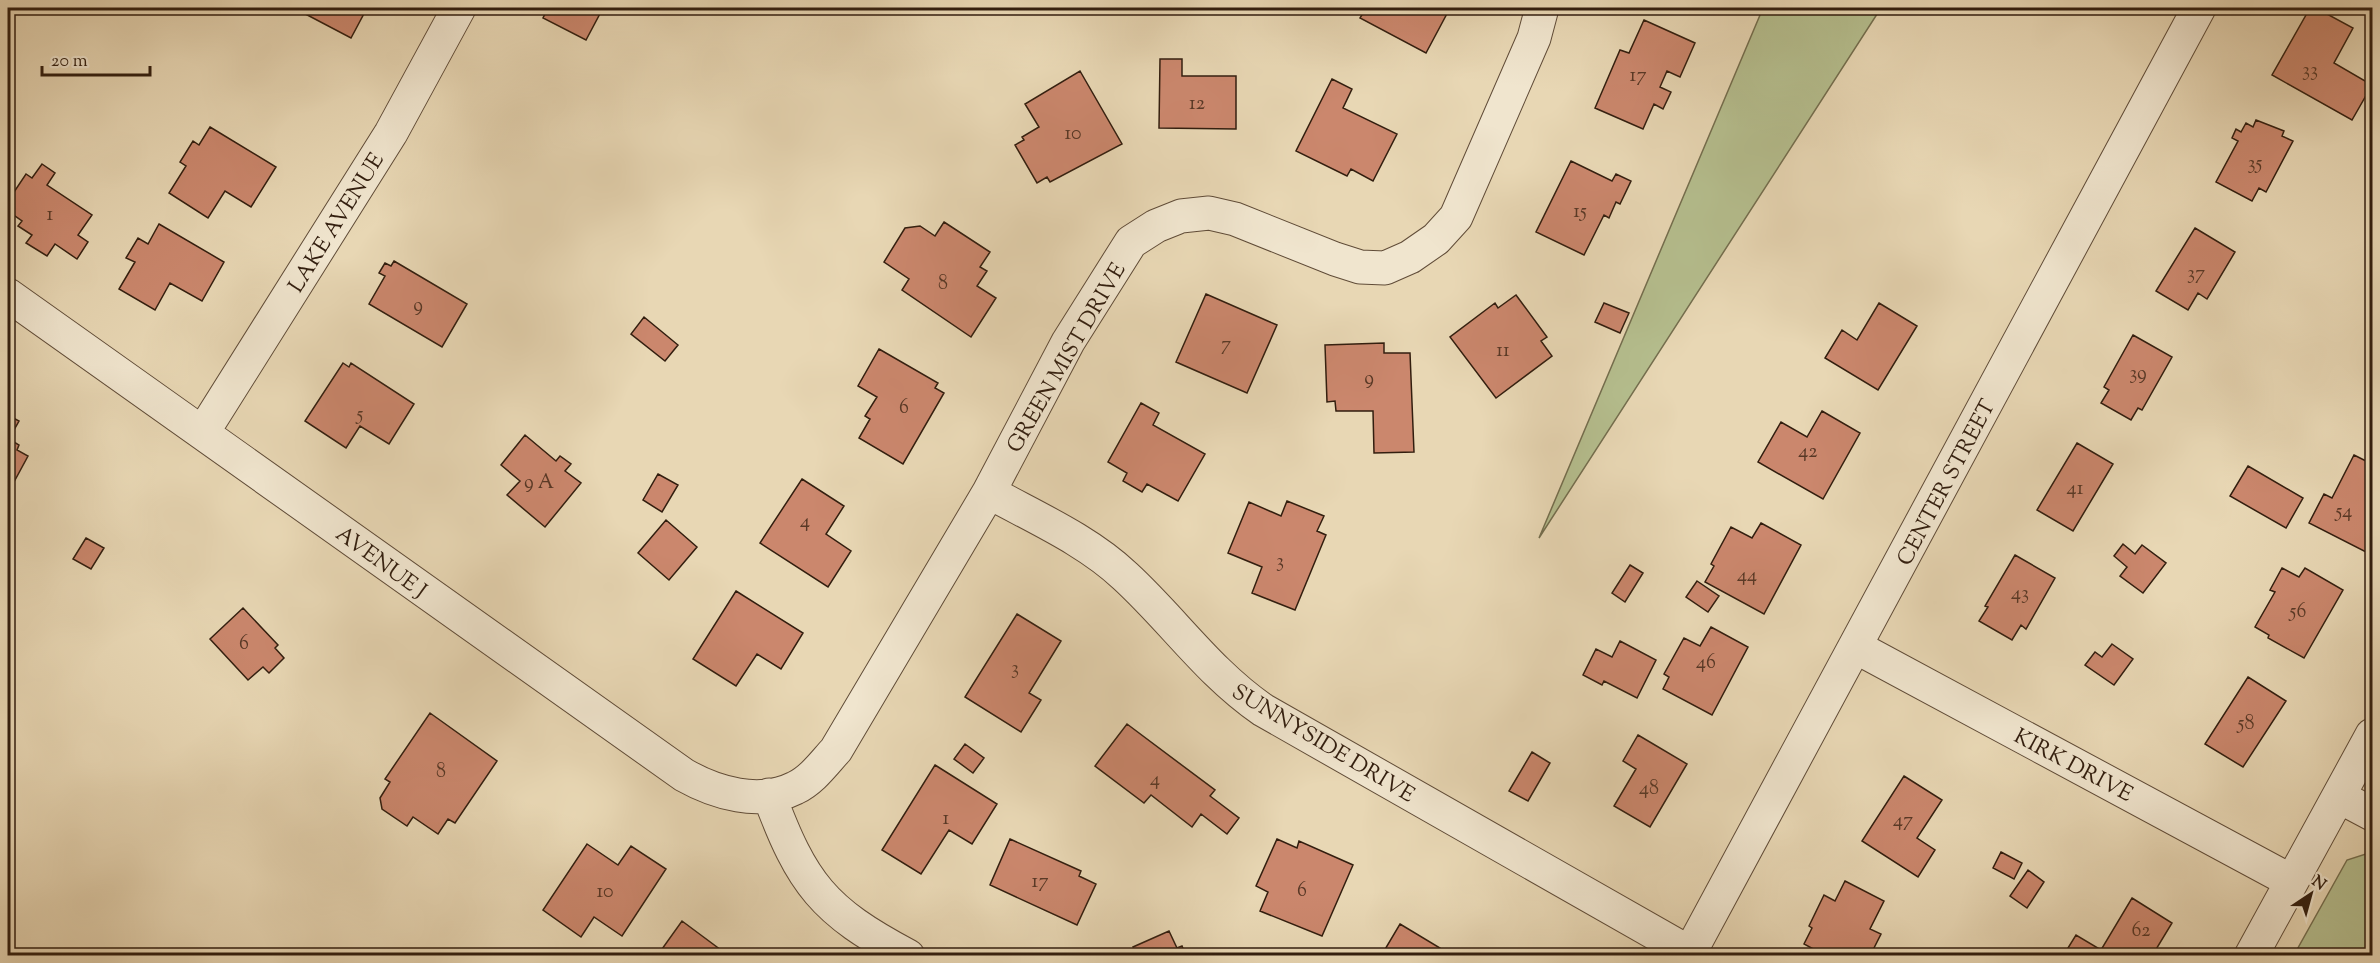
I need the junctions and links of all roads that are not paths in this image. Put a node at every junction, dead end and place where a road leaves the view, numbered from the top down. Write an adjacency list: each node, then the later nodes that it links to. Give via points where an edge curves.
1 (459, 8): 5 (street, LAKE AVENUE, via 391,133)
2 (1542, 8): 6 (street, GREEN MIST DRIVE, via 1534,38 1456,217 1436,239 1385,268 1360,267 1235,219 1209,213 1181,216 1156,226 1131,243 1112,269 1068,342)
3 (2199, 8): 7 (street, CENTER STREET)
4 (8, 295): 5 (street, AVENUE J)
5 (203, 432): 9 (street, AVENUE J, via 684,775 738,796)
6 (989, 492): 9 (street, GREEN MIST DRIVE, via 836,750 795,789); 13 (street, SUNNYSIDE DRIVE, via 1102,556 1126,576 1232,688 1263,710)
7 (1856, 647): 12 (street, KIRK DRIVE); 13 (street, CENTER STREET)
8 (2373, 735): 10 (street)
9 (769, 795): 14 (street, via 807,879 863,932)
10 (2340, 797): 11 (street); 12 (street)
11 (2373, 814)
12 (2291, 880): 15 (street)
13 (1689, 954)
14 (908, 956)
15 (2251, 956)

